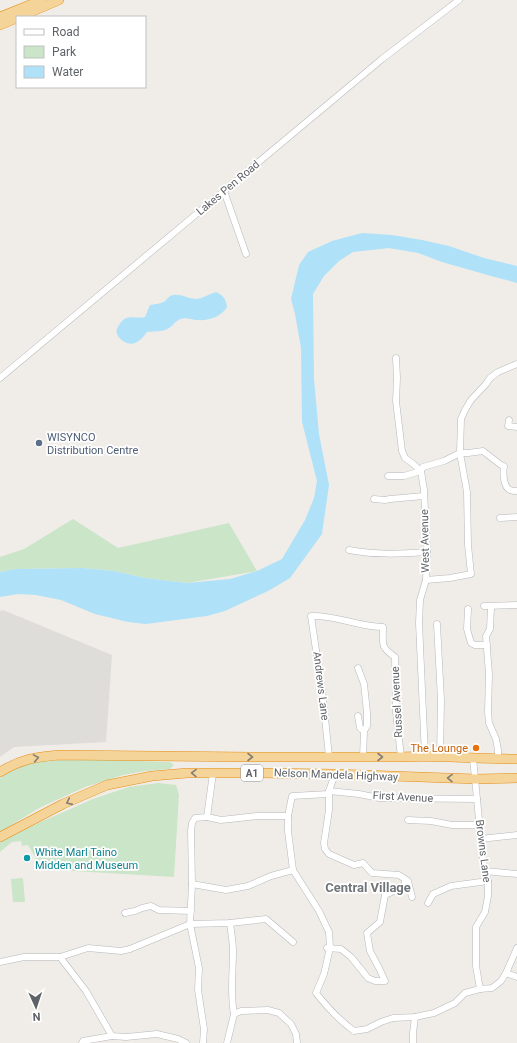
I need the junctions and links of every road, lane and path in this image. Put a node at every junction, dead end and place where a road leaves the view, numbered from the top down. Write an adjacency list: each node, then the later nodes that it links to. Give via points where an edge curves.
1 (42, 0): 5 (highway)
2 (59, 0): 4 (highway)
3 (459, 0): 8 (street, Lakes Pen Road, via 382,59)
4 (20, 16)
5 (0, 18)
6 (16, 18): 7 (highway)
7 (0, 25)
8 (224, 191): 9 (street); 12 (street, Lakes Pen Road)
9 (246, 254)
10 (396, 358): 16 (street, via 396,401 402,451 405,458)
11 (517, 364): 15 (street, via 490,378 470,400 461,419)
12 (0, 378)
13 (509, 420): 14 (street, via 508,426)
14 (517, 427)
15 (460, 453): 16 (street, via 423,467); 18 (street, via 483,451 504,466 507,488); 25 (street, via 467,492 471,574)
16 (421, 472): 17 (street); 19 (street, West Avenue)
17 (388, 476)
18 (517, 491)
19 (424, 496): 20 (street); 24 (street, West Avenue)
20 (374, 500)
21 (517, 517): 22 (street)
22 (500, 518)
23 (349, 550): 24 (street, via 389,554)
24 (427, 552): 25 (street, West Avenue)
25 (426, 580): 36 (street, West Avenue, via 420,600 419,623)
26 (517, 605): 28 (street)
27 (484, 606): 28 (street)
28 (491, 607): 32 (street)
29 (468, 608): 32 (street, via 467,629 470,643)
30 (311, 616): 37 (street, Andrews Lane); 39 (street, Russel Avenue, via 383,627 383,645 395,657 396,712)
31 (437, 624): 40 (street, via 441,700)
32 (487, 645): 42 (street, via 489,723 496,739)
33 (358, 668): 35 (street, via 364,684 367,706 367,726)
34 (358, 716): 35 (street, via 360,728)
35 (364, 731): 38 (street)
36 (425, 756): 39 (highway, Nelson Mandela Highway / A1); 40 (highway, Nelson Mandela Highway / A1)
37 (329, 757): 38 (highway, Nelson Mandela Highway / A1); 44 (highway, Nelson Mandela Highway / A1, one-way to 37, via 37,757)
38 (364, 757): 39 (highway, Nelson Mandela Highway / A1, one-way to 39)
39 (401, 757)
40 (440, 757): 41 (highway, Nelson Mandela Highway / A1)
41 (473, 758): 42 (highway, Nelson Mandela Highway / A1); 48 (street, Browns Lane)
42 (498, 759): 43 (highway, Nelson Mandela Highway / A1)
43 (517, 760)
44 (0, 772)
45 (217, 774): 46 (highway, Nelson Mandela Highway / A1); 52 (street); 56 (highway, Nelson Mandela Highway / A1, one-way to 56, via 152,776 107,785 63,804)
46 (335, 774): 48 (highway, Nelson Mandela Highway / A1, one-way to 46); 49 (street)
47 (517, 778): 48 (highway, Nelson Mandela Highway / A1)
48 (476, 779): 50 (street, Browns Lane)
49 (329, 793): 50 (street, First Avenue, via 348,792 379,798); 51 (street, First Avenue, via 292,796); 61 (street, via 330,810 324,843 330,854 354,865 363,863 372,873 399,875)
50 (477, 799): 54 (street, Browns Lane)
51 (288, 816): 52 (street, via 221,820); 58 (street)
52 (207, 817): 63 (street, via 195,818 192,823)
53 (408, 820): 54 (street)
54 (479, 825): 57 (street, Browns Lane)
55 (517, 834): 57 (street)
56 (0, 837)
57 (480, 839): 59 (street, Browns Lane)
58 (293, 870): 63 (street, via 248,886 226,890); 71 (street, via 329,932)
59 (484, 871): 60 (street); 62 (street, Browns Lane)
60 (517, 874)
61 (405, 880): 64 (street, via 408,881); 71 (street, via 405,885 385,895 380,922 367,933 370,951 384,981 368,978 341,949)
62 (488, 881): 65 (street, via 451,886 433,894); 77 (street, Browns Lane, via 485,912 476,927 476,966)
63 (192, 884): 66 (street)
64 (412, 897)
65 (428, 903)
66 (191, 911): 67 (street, via 160,910 151,906); 69 (street)
67 (126, 913)
68 (230, 923): 69 (street); 70 (street, via 266,919); 78 (street)
69 (190, 924): 73 (street, via 130,949 121,951 88,948); 84 (street, via 199,968 198,990 204,1029)
70 (293, 942)
71 (329, 948): 79 (street, via 324,974 316,993 345,1025 354,1031 367,1029 394,1018)
72 (517, 948): 75 (street)
73 (60, 957): 74 (street, via 24,957); 80 (street, via 86,991)
74 (0, 962)
75 (506, 973): 76 (street); 77 (street, via 492,988)
76 (517, 977)
77 (480, 989): 79 (street, via 465,993 455,1003 434,1013)
78 (234, 1014): 85 (street); 86 (street, via 241,1011 268,1010 279,1013 291,1024)
79 (415, 1017): 87 (street)
80 (112, 1036): 81 (street); 82 (street)
81 (127, 1040): 83 (street, via 157,1034)
82 (82, 1043)
83 (186, 1043)
84 (203, 1043)
85 (227, 1043)
86 (297, 1043)
87 (412, 1043)

